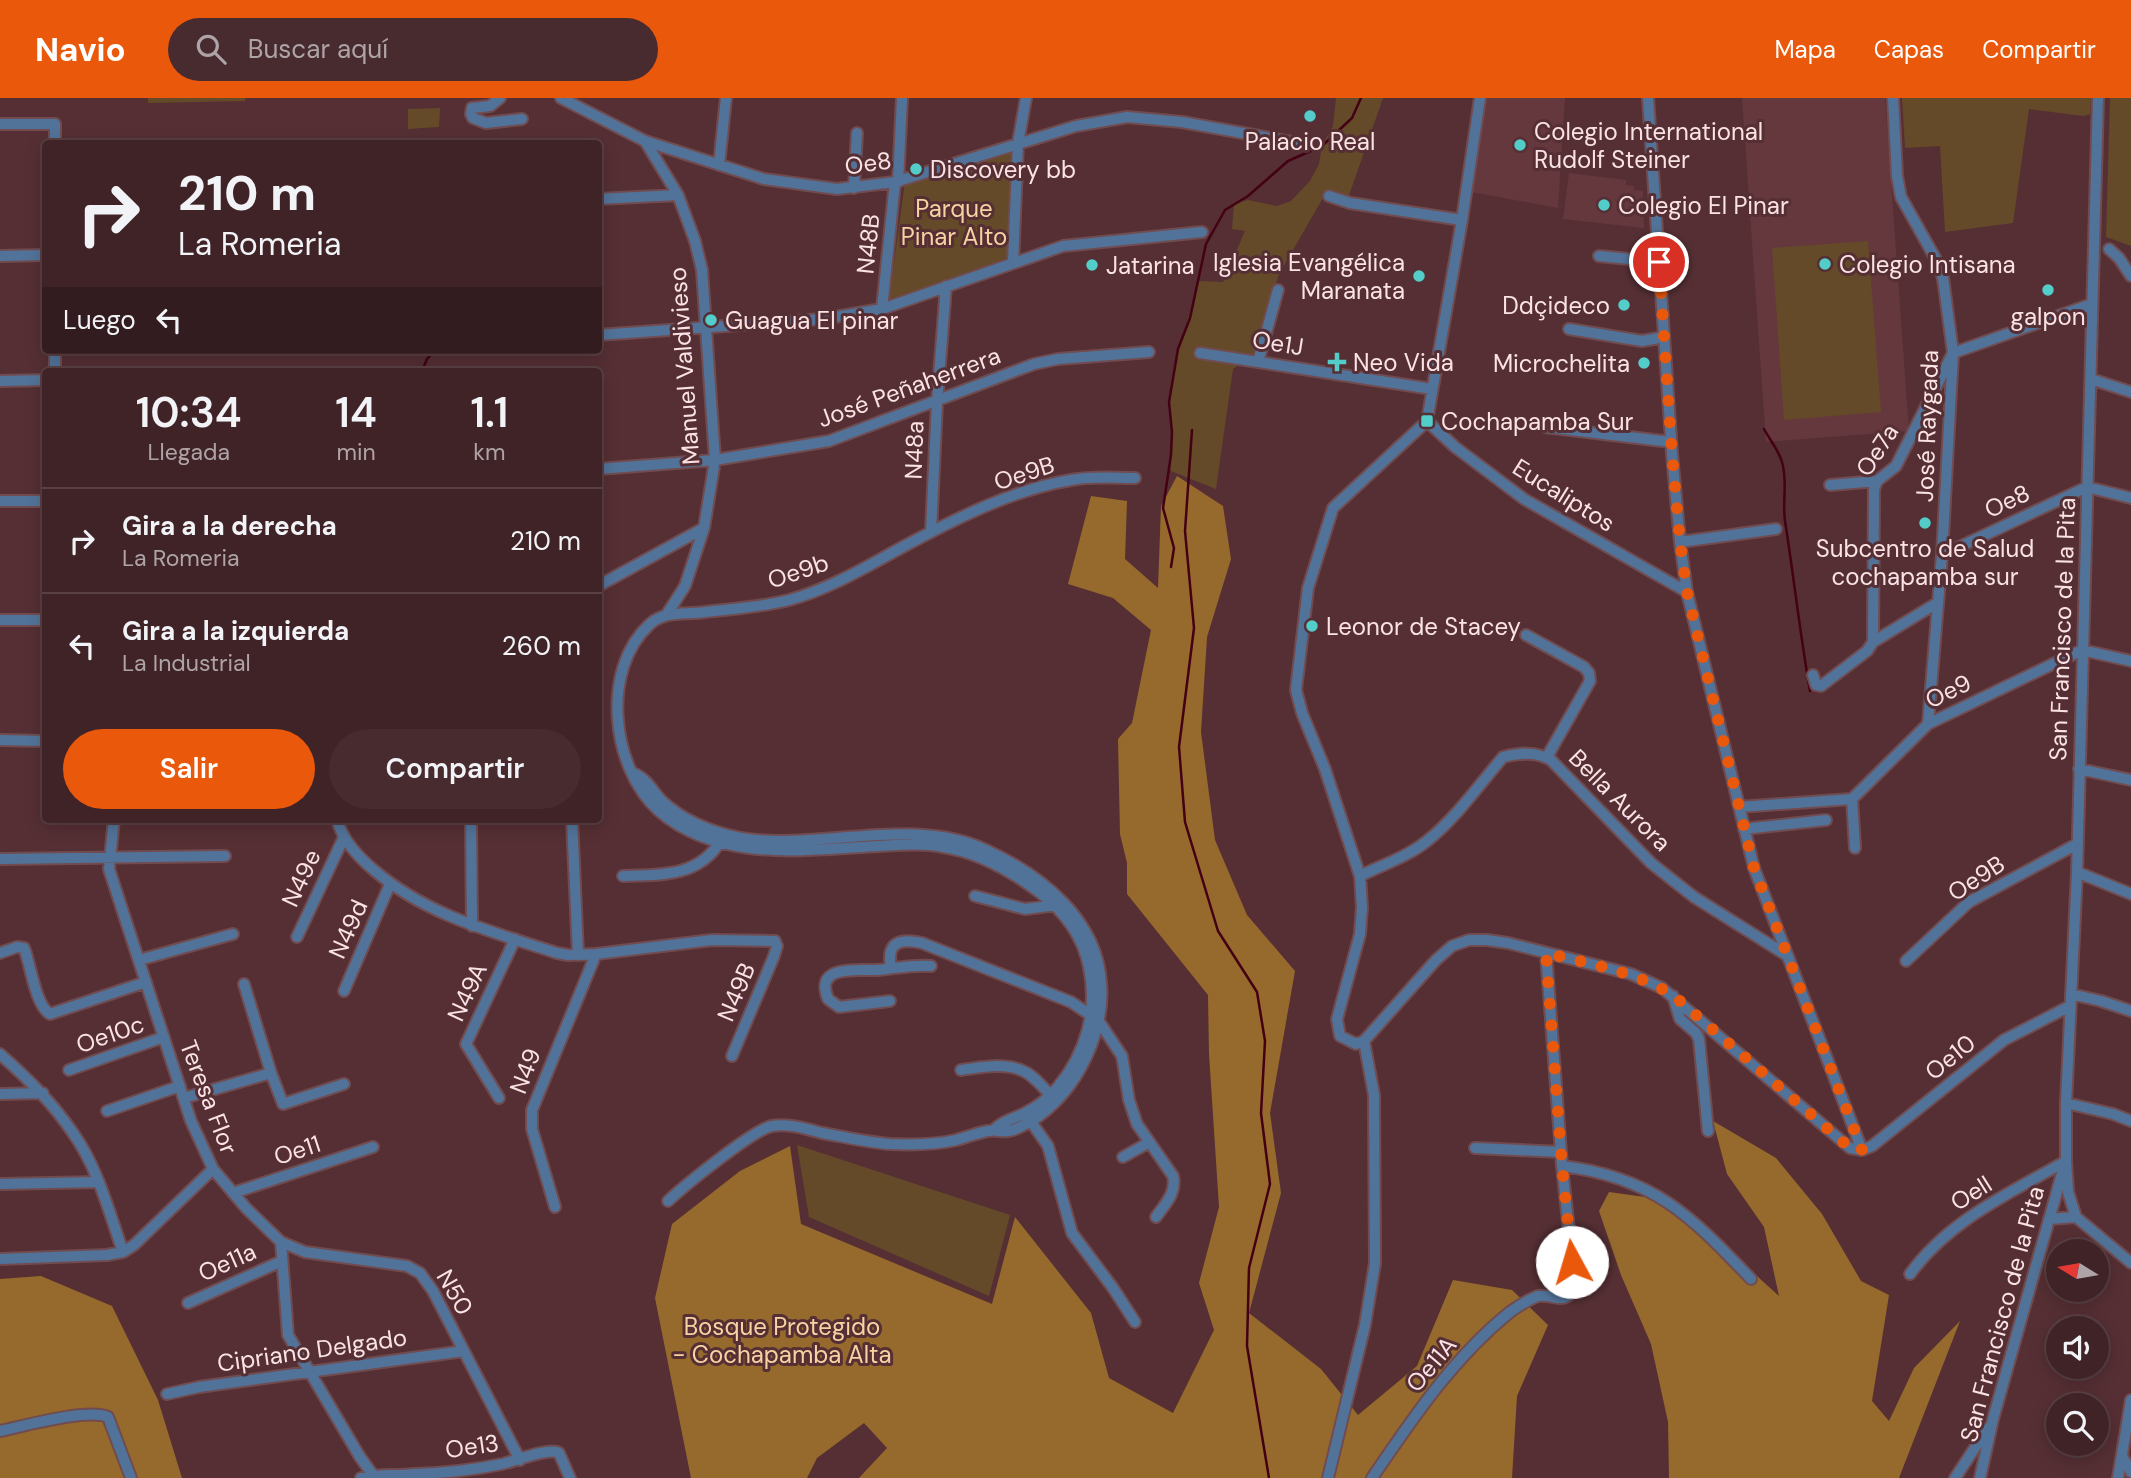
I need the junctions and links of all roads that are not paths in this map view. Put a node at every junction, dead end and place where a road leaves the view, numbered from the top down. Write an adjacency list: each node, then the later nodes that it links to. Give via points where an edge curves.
1 (500, 98): 10 (street, via 490,106 472,108 473,118 486,123)
2 (561, 98): 14 (street)
3 (726, 98): 17 (street)
4 (902, 98): 18 (street, N48B)
5 (1026, 98): 15 (street)
6 (1480, 98): 23 (street)
7 (1648, 98): 30 (street)
8 (1892, 98): 42 (street, José Raygada, via 1901,197 1943,278)
9 (2098, 98): 34 (street, San Francisco de la Pita)
10 (522, 119)
11 (0, 124): 13 (street, via 55,124)
12 (857, 132): 19 (street)
13 (55, 140)
14 (645, 141): 17 (street, Oe8); 20 (street, Manuel Valdivieso)
15 (1018, 143): 16 (street, Oe8, via 1128,117); 18 (street, Oe8); 29 (street)
16 (1303, 144)
17 (719, 165): 19 (street, Oe8, via 764,179)
18 (897, 182): 19 (street, Oe8); 35 (street, N48B)
19 (854, 188)
20 (678, 195): 22 (street); 36 (street, Manuel Valdivieso, via 702,270)
21 (1329, 196): 23 (street)
22 (602, 199)
23 (1462, 220): 47 (street)
24 (1202, 232): 29 (street, via 1070,244)
25 (2109, 249): 31 (street)
26 (42, 255): 27 (street)
27 (0, 256)
28 (1599, 256): 30 (street)
29 (1013, 262): 32 (street)
30 (1659, 262): 39 (street)
31 (2131, 276)
32 (946, 286): 35 (street); 49 (street, N48a)
33 (1278, 290): 43 (street)
34 (2092, 304): 42 (street); 44 (street, San Francisco de la Pita)
35 (882, 309): 36 (street, via 822,319)
36 (705, 326): 38 (street); 53 (street, Manuel Valdivieso)
37 (1569, 329): 39 (street, via 1642,341)
38 (602, 335)
39 (1664, 337): 52 (street)
40 (1149, 352): 49 (street, José Peñaherrera, via 1047,361)
41 (1200, 353): 43 (street, Oe1J)
42 (1953, 353): 56 (street, Oe7a, via 1896,466); 66 (street, José Raygada)
43 (1258, 362): 47 (street, Oe1J)
44 (2091, 379): 48 (street); 58 (street, San Francisco de la Pita)
45 (42, 380): 46 (street)
46 (0, 381)
47 (1432, 388): 50 (street)
48 (2131, 392)
49 (937, 402): 53 (street, José Peñaherrera, via 829,441); 64 (street, N48a)
50 (1427, 421): 68 (street, Eucaliptos, via 1524,499); 103 (street, via 1333,508 1308,588 1296,690)
51 (1545, 427): 52 (street)
52 (1671, 442): 65 (street)
53 (715, 460): 54 (street, José Peñaherrera); 62 (street, Manuel Valdivieso)
54 (602, 469)
55 (1135, 478): 64 (street, Oe9B, via 1074,479 1025,491)
56 (1877, 481): 57 (street); 74 (street, Oe7a, via 1873,498)
57 (1830, 485)
58 (2087, 487): 59 (street); 66 (street, Oe8); 75 (street, San Francisco de la Pita)
59 (2131, 498)
60 (0, 501): 61 (street)
61 (42, 501)
62 (704, 528): 67 (street); 70 (street, Manuel Valdivieso, via 685,586)
63 (1776, 529): 65 (street)
64 (931, 532): 70 (street, Oe9b, via 827,587 787,600)
65 (1680, 542): 68 (street)
66 (1942, 555): 69 (street, José Raygada)
67 (602, 584)
68 (1687, 592): 86 (street)
69 (1937, 603): 74 (street); 78 (street, José Raygada)
70 (667, 614): 83 (street, Manuel Valdivieso, via 653,621 637,639 617,685 618,720)
71 (0, 620): 72 (street)
72 (42, 620)
73 (1526, 635): 81 (street, via 1584,667 1591,677)
74 (1873, 642): 77 (street, via 1821,686)
75 (2082, 650): 76 (street); 78 (street, Oe9); 82 (street, San Francisco de la Pita)
76 (2131, 661)
77 (1813, 675)
78 (1928, 724): 85 (street, Oe9)
79 (0, 740): 80 (street)
80 (42, 741)
81 (1547, 757): 103 (street, Bella Aurora, via 1503,757 1427,841); 116 (street, Bella Aurora, via 1651,863 1694,897)
82 (2079, 769): 84 (street); 96 (street, San Francisco de la Pita)
83 (633, 773): 94 (street, Manuel Valdivieso, via 650,802 666,817); 95 (street, via 678,814 699,826 775,841)
84 (2131, 780)
85 (1852, 799): 86 (street); 97 (street)
86 (1739, 807): 92 (street)
87 (1826, 820): 92 (street)
88 (113, 823): 99 (street, Teresa Flor)
89 (339, 823): 93 (street)
90 (471, 823): 108 (street)
91 (572, 823): 115 (street)
92 (1744, 829): 116 (street)
93 (344, 837): 104 (street); 110 (street, N49e)
94 (720, 842): 95 (street, Manuel Valdivieso, via 778,850); 102 (street, via 704,862 683,870)
95 (852, 843): 107 (street, via 957,850 1018,878)
96 (2077, 844): 101 (street, San Francisco de la Pita); 118 (street, Oe9B, via 1969,902)
97 (1855, 848)
98 (225, 856): 99 (street)
99 (108, 857): 100 (street); 117 (street, Teresa Flor)
100 (0, 859)
101 (2077, 872): 105 (street); 125 (street, San Francisco de la Pita)
102 (623, 876)
103 (1360, 876): 130 (street, via 1360,934 1337,1019 1340,1036 1356,1044)
104 (390, 884): 108 (street); 123 (street, N49d)
105 (2131, 894)
106 (975, 896): 107 (street, via 1025,909)
107 (1059, 904): 128 (street, via 1086,952)
108 (472, 926): 111 (street)
109 (233, 934): 117 (street)
110 (297, 937)
111 (515, 939): 115 (street); 141 (street, N49A, via 466,1044)
112 (0, 953): 121 (street, via 24,948 41,1003 50,1014)
113 (1546, 953): 124 (street, via 1631,974); 130 (street, via 1487,940 1452,946); 152 (street)
114 (596, 954): 115 (street); 132 (street, N49B, via 712,940 776,943); 161 (street, N49, via 532,1110 532,1129)
115 (578, 955)
116 (1788, 956): 151 (street)
117 (139, 960): 121 (street, Teresa Flor)
118 (1906, 961)
119 (931, 967): 120 (street)
120 (890, 968): 126 (street, via 837,972 825,990 830,1002 839,1007); 128 (street, via 895,945 922,943 1071,1002)
121 (146, 982): 129 (street, Teresa Flor)
122 (244, 984): 135 (street)
123 (344, 990)
124 (1674, 996): 147 (street, via 1680,1019 1699,1039); 151 (street, via 1850,1148)
125 (2070, 1000): 127 (street, via 2101,1001); 143 (street, San Francisco de la Pita); 151 (street, Oe10, via 2004,1040)
126 (890, 1001)
127 (2131, 1010)
128 (1095, 1017): 142 (street, via 1078,1059); 148 (street, via 1122,1056 1129,1100)
129 (164, 1037): 133 (street, Oe10c); 137 (street, Teresa Flor)
130 (1364, 1041): 187 (street, via 1374,1095 1375,1263)
131 (0, 1054): 138 (street)
132 (732, 1056)
133 (69, 1070)
134 (961, 1070): 142 (street, via 987,1066 1023,1070)
135 (271, 1073): 136 (street, via 283,1104); 140 (street)
136 (344, 1084)
137 (180, 1086): 140 (street, Teresa Flor); 144 (street)
138 (43, 1093): 139 (street); 157 (street, via 75,1135)
139 (0, 1094)
140 (184, 1098): 156 (street, Teresa Flor)
141 (499, 1098)
142 (1053, 1098): 145 (street)
143 (2066, 1103): 146 (street); 154 (street, San Francisco de la Pita)
144 (107, 1111)
145 (1028, 1117): 160 (street, via 953,1141 924,1144 890,1144 772,1126 754,1134); 173 (street, via 1048,1146 1072,1233)
146 (2131, 1121)
147 (1708, 1131)
148 (1148, 1143): 153 (street); 162 (street, via 1174,1184 1172,1195)
149 (373, 1147): 159 (street, Oe11)
150 (1475, 1148): 152 (street)
151 (1862, 1150)
152 (1561, 1152): 155 (street)
153 (1124, 1157)
154 (2066, 1161): 163 (street, San Francisco de la Pita); 164 (street, San Francisco de la Pita); 170 (street, Oell, via 1967,1218 1932,1246)
155 (1562, 1166): 171 (street, via 1608,1174 1671,1202); 188 (street, Oe11A, via 1575,1286 1571,1294 1564,1298 1540,1296 1511,1310 1450,1369)
156 (213, 1169): 159 (street, Teresa Flor); 166 (street)
157 (99, 1182): 158 (street); 166 (street)
158 (0, 1184)
159 (233, 1193): 165 (street, Teresa Flor)
160 (668, 1201)
161 (555, 1207)
162 (1156, 1217)
163 (2076, 1217): 164 (street); 169 (street, San Francisco de la Pita)
164 (2049, 1219): 178 (street, San Francisco de la Pita)
165 (281, 1242): 168 (street); 174 (street, N50, via 305,1252 415,1269 433,1291)
166 (123, 1252): 167 (street)
167 (0, 1258)
168 (282, 1261): 172 (street, Oe11a); 175 (street, via 288,1335)
169 (2131, 1263)
170 (1910, 1274)
171 (1751, 1279)
172 (188, 1303)
173 (1135, 1322)
174 (464, 1351): 175 (street, Cipriano Delgado); 181 (street, N50)
175 (312, 1372): 176 (street, Cipriano Delgado); 183 (street)
176 (167, 1394)
177 (2131, 1400): 180 (street)
178 (1993, 1419): 189 (street); 190 (street, San Francisco de la Pita)
179 (0, 1431): 184 (street, via 101,1414 108,1417)
180 (2122, 1456): 182 (street); 191 (street)
181 (520, 1460): 183 (street, Oe13, via 471,1470); 186 (street, Oe13, via 557,1451)
182 (2131, 1472)
183 (373, 1475): 185 (street, Oe13)
184 (131, 1478)
185 (361, 1478)
186 (570, 1478)
187 (1328, 1478)
188 (1372, 1478)
189 (1955, 1478)
190 (1980, 1478)
191 (2118, 1478)

